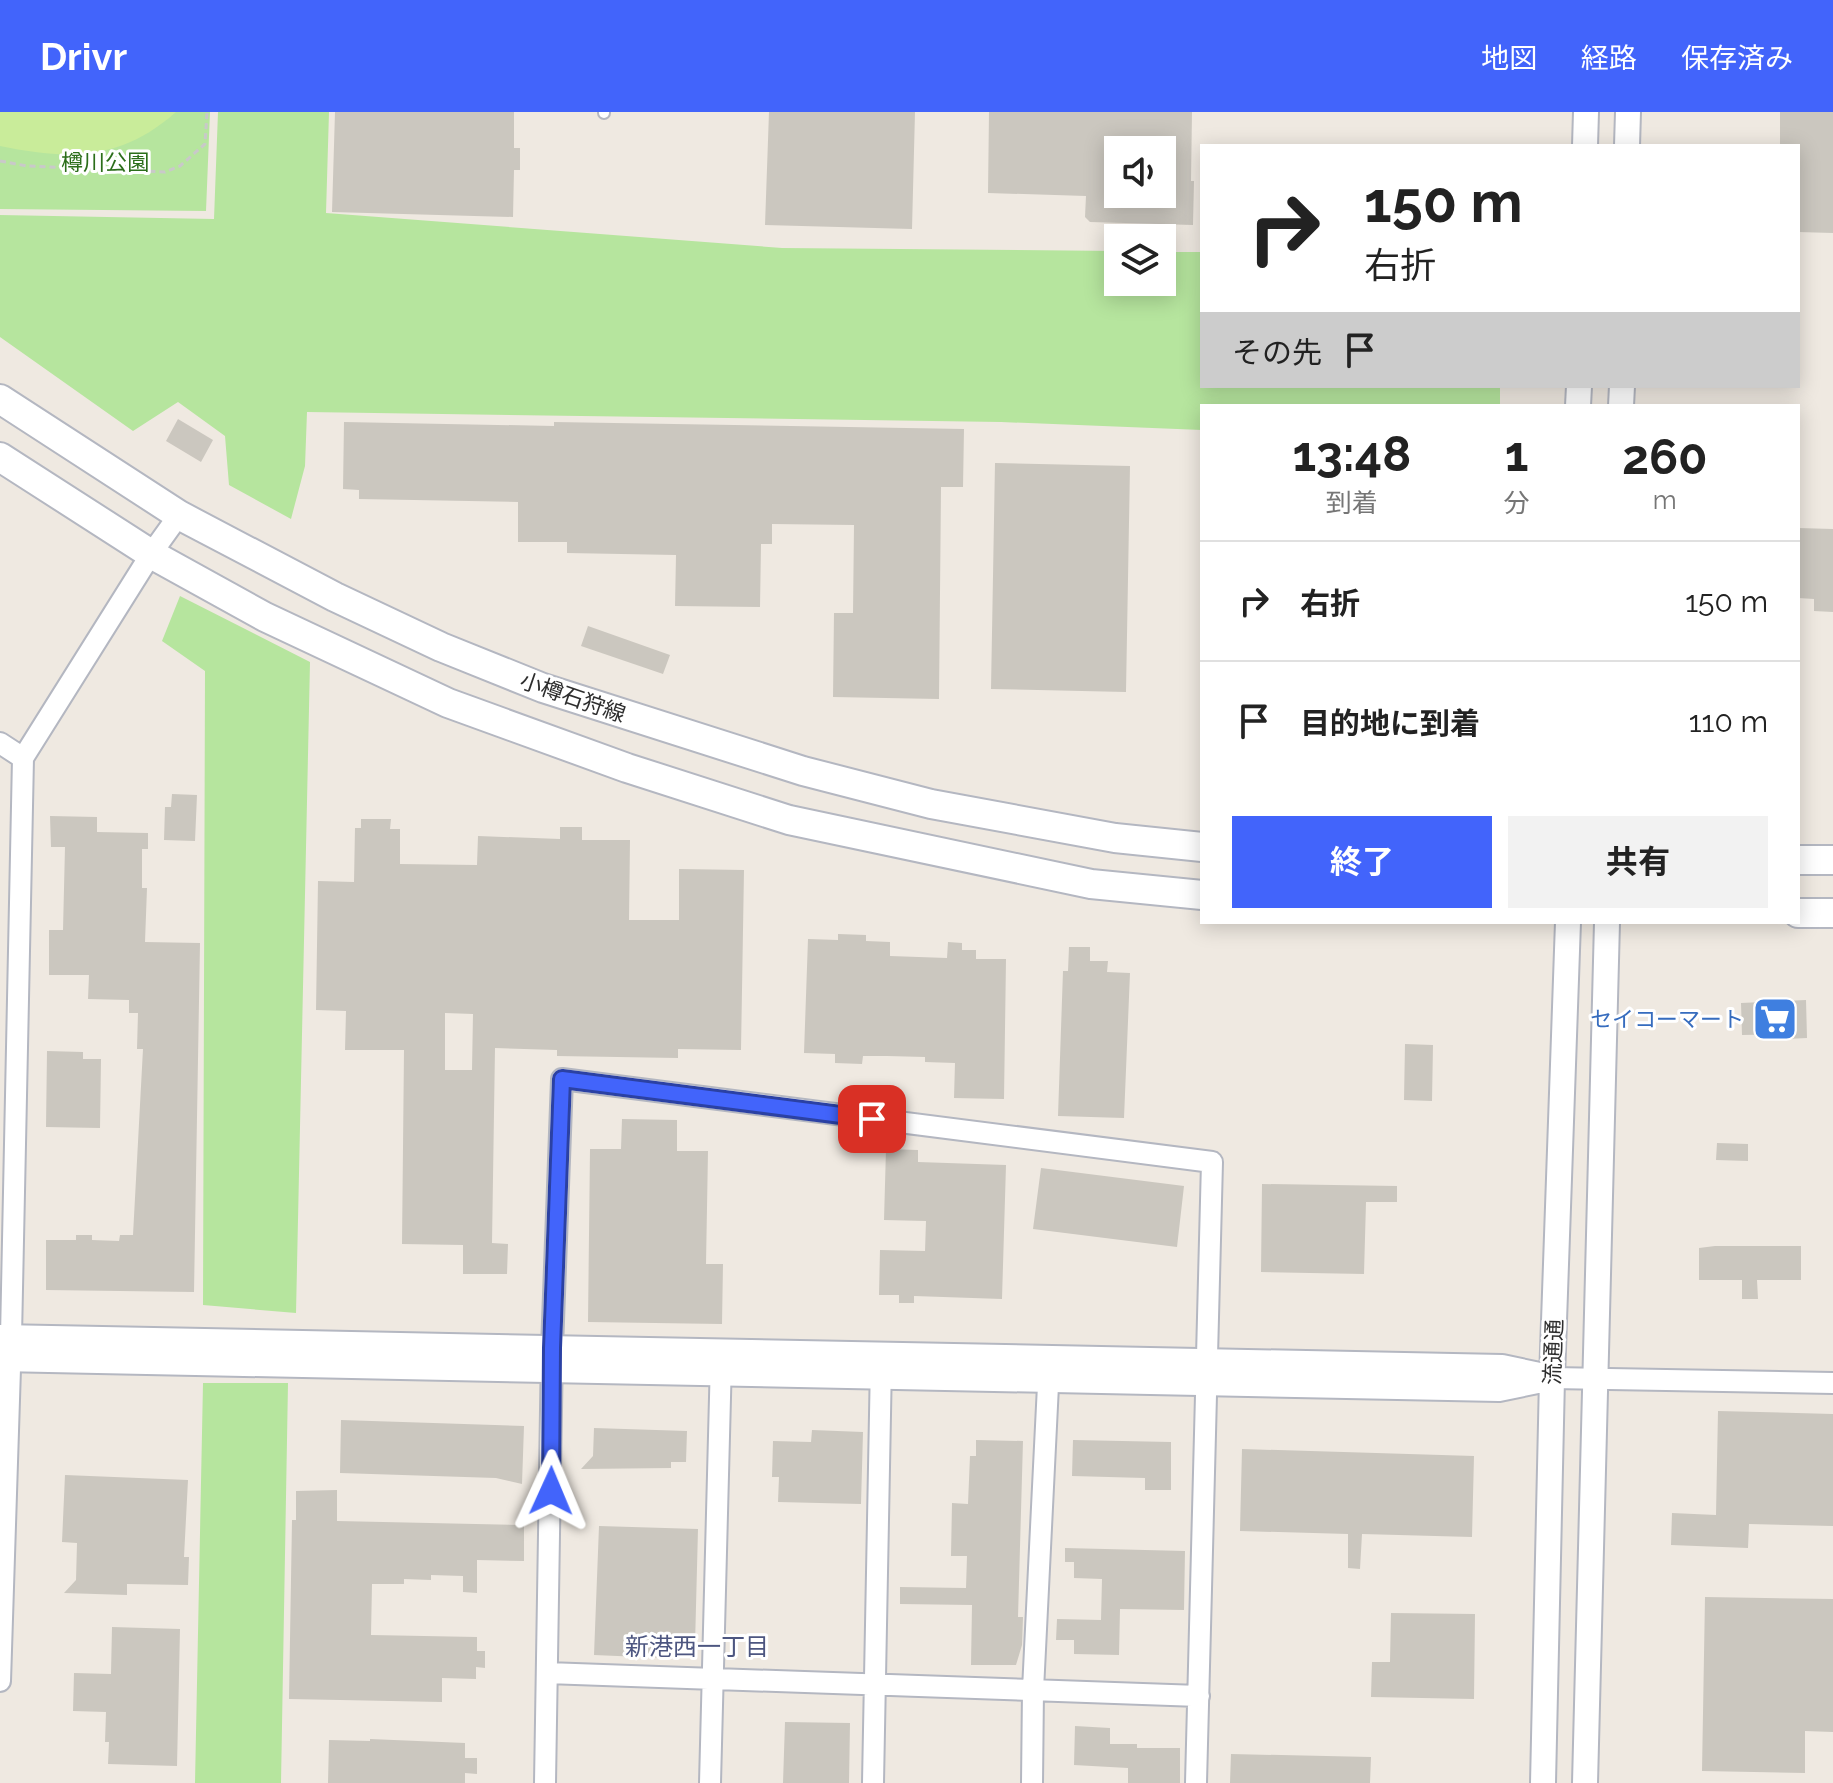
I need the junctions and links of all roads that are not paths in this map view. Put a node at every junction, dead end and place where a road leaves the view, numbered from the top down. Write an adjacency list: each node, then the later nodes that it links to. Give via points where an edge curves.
1 (1586, 112): 3 (street)
2 (1628, 112): 4 (street)
3 (1585, 144)
4 (1627, 144)
5 (0, 399): 7 (main road, 小樽石狩線)
6 (0, 457): 8 (main road)
7 (179, 515): 8 (street); 11 (main road, 小樽石狩線, via 335,597 543,688 803,771 931,804 1115,838)
8 (151, 554): 10 (street); 14 (main road, via 265,617 448,703 627,768 789,820 1091,884)
9 (0, 743): 10 (street)
10 (23, 758): 19 (street)
11 (1200, 847)
12 (1800, 860): 13 (main road)
13 (1833, 860)
14 (1200, 895)
15 (1800, 913): 16 (main road)
16 (1833, 913)
17 (1568, 924): 26 (street, 流通通)
18 (1607, 924): 25 (street, 流通通)
19 (5, 1348): 20 (street); 30 (street)
20 (553, 1359): 21 (street); 24 (street, via 562,1079 1212,1162); 28 (street)
21 (721, 1362): 22 (street); 29 (street)
22 (881, 1365): 23 (street); 31 (street)
23 (1049, 1368): 24 (street); 32 (street)
24 (1207, 1372): 26 (street, via 1502,1367); 33 (street)
25 (1596, 1377): 26 (street); 27 (street); 40 (street, 流通通)
26 (1552, 1378): 39 (street, 流通通)
27 (1833, 1383)
28 (547, 1673): 29 (street); 34 (street)
29 (713, 1679): 31 (street); 35 (street)
30 (0, 1681)
31 (875, 1685): 32 (street); 36 (street)
32 (1033, 1690): 33 (street); 37 (street)
33 (1199, 1696): 38 (street)
34 (545, 1783)
35 (710, 1783)
36 (873, 1783)
37 (1032, 1783)
38 (1196, 1783)
39 (1543, 1783)
40 (1585, 1783)

